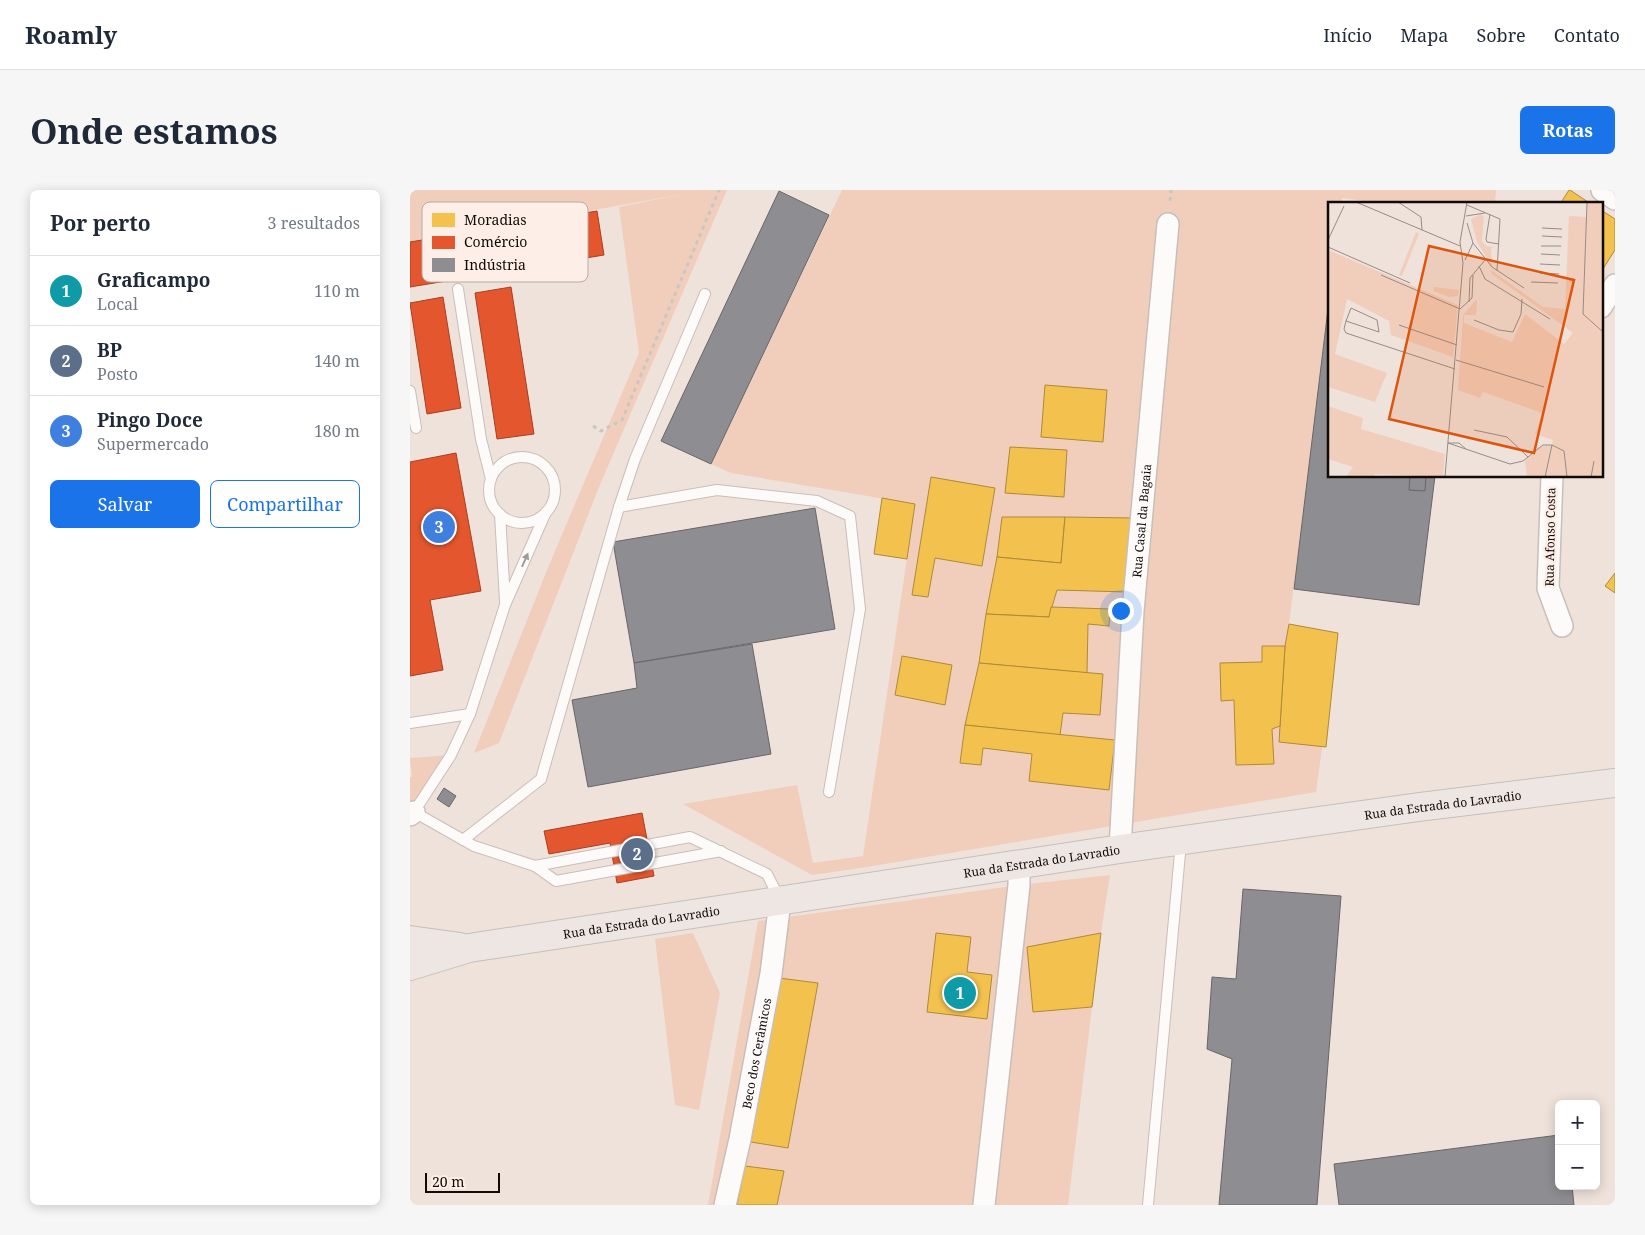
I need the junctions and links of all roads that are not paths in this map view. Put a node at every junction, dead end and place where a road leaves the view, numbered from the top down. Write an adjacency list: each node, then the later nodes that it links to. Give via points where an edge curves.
1 (1602, 190): 2 (street)
2 (1615, 199)
3 (1168, 224): 24 (street, Rua Casal da Bagaia, via 1133,611)
4 (1615, 285): 7 (street)
5 (458, 289): 10 (lane, via 481,439)
6 (705, 294): 12 (lane, via 635,458)
7 (1602, 305)
8 (410, 391): 9 (lane)
9 (416, 428)
10 (491, 478): 13 (lane, via 509,459 530,457 540,462 553,478 555,489); 14 (lane, via 489,495)
11 (1552, 478): 16 (street, Rua Afonso Costa, via 1548,588)
12 (619, 507): 20 (lane, via 717,490 817,501 850,516 860,609); 22 (lane, via 541,779)
13 (546, 512): 14 (lane, via 532,521 520,523); 15 (lane, one-way to 13)
14 (500, 514): 15 (lane)
15 (505, 605): 17 (lane)
16 (1562, 626)
17 (470, 714): 18 (lane); 21 (lane, via 451,754)
18 (410, 723)
19 (1615, 783): 23 (main road, Rua da Estrada do Lavradio)
20 (829, 792)
21 (412, 814): 22 (lane)
22 (463, 840): 27 (lane)
23 (1182, 841): 24 (main road, Rua da Estrada do Lavradio); 34 (lane)
24 (1120, 849): 26 (main road, Rua da Estrada do Lavradio)
25 (721, 852): 27 (lane, via 690,836); 27 (lane, via 556,881); 28 (lane, via 767,874)
26 (1019, 864): 28 (main road, Rua da Estrada do Lavradio); 33 (street)
27 (535, 866)
28 (780, 901): 30 (main road, Rua da Estrada do Lavradio); 32 (street, Beco dos Cerâmicos, via 771,974)
29 (410, 940): 30 (main road, Rua da Estrada do Lavradio)
30 (469, 948): 31 (main road, Rua da Estrada do Lavradio)
31 (410, 966)
32 (725, 1205)
33 (984, 1205)
34 (1148, 1205)

